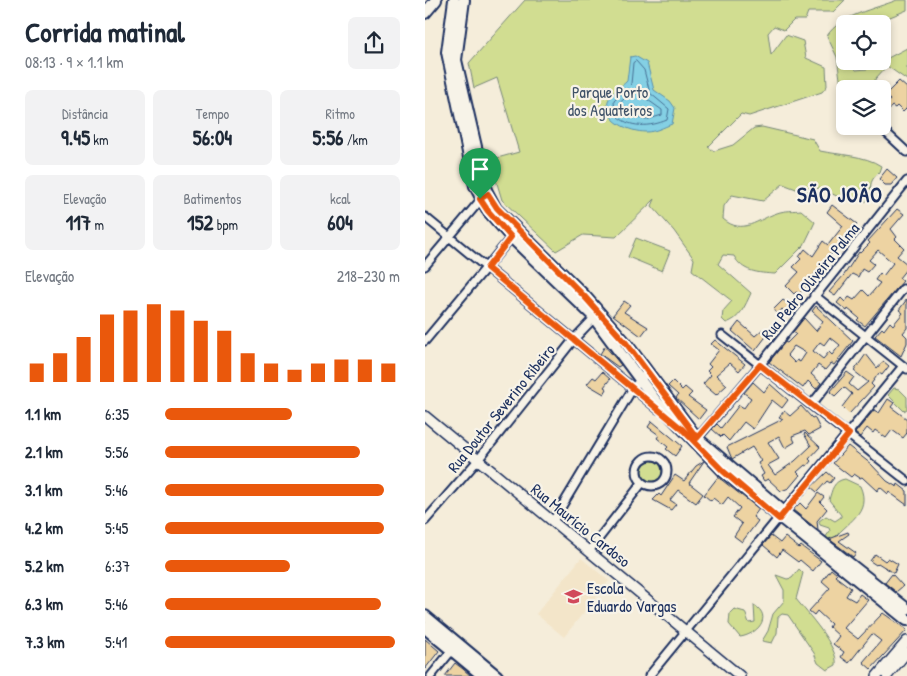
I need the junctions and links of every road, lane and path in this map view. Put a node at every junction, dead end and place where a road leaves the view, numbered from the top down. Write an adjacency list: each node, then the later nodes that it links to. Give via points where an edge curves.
1 (436, 0): 3 (main road)
2 (456, 0): 7 (main road, via 447,52)
3 (425, 13)
4 (889, 135): 5 (street)
5 (907, 152)
6 (907, 181): 14 (street, Rua Pedro Oliveira Palma)
7 (484, 197): 9 (main road, via 488,211); 10 (street)
8 (425, 218): 10 (street)
9 (514, 234): 12 (street); 15 (main road)
10 (449, 237): 11 (street); 12 (street)
11 (425, 266)
12 (487, 268): 18 (street); 19 (street)
13 (903, 289): 17 (street)
14 (814, 295): 17 (street); 20 (street, Rua Pedro Oliveira Palma)
15 (597, 315): 18 (street, Rua Doutor Severino Ribeiro); 22 (main road)
16 (723, 335): 20 (street)
17 (865, 336): 21 (street); 25 (street)
18 (573, 339): 23 (street); 30 (street, Rua Doutor Severino Ribeiro)
19 (425, 341)
20 (760, 365): 25 (street); 29 (street, Rua Pedro Oliveira Palma)
21 (905, 368): 28 (street)
22 (644, 375): 23 (street); 24 (main road)
23 (633, 388): 24 (street); 27 (street); 35 (street)
24 (660, 398): 27 (main road); 29 (main road)
25 (812, 404): 28 (street)
26 (425, 416): 30 (street, Rua Maurício Cardoso)
27 (682, 429): 29 (main road)
28 (849, 434): 31 (street); 33 (street)
29 (695, 440): 33 (main road, via 723,471)
30 (478, 460): 34 (street, Rua Doutor Severino Ribeiro); 35 (street, Rua Maurício Cardoso)
31 (907, 481)
32 (642, 483): 32 (street, via 656,485 664,480 667,470 659,458 649,456 638,465 637,475); 36 (street)
33 (782, 515): 37 (main road); 42 (street)
34 (425, 521)
35 (553, 521): 36 (street, Rua Maurício Cardoso)
36 (589, 551): 42 (street, Rua Maurício Cardoso)
37 (851, 570): 38 (main road); 40 (main road)
38 (907, 609)
39 (425, 616): 48 (main road)
40 (907, 620)
41 (425, 628): 44 (main road)
42 (687, 632): 49 (street); 50 (street, Rua Maurício Cardoso)
43 (907, 641): 51 (street)
44 (452, 650): 46 (street); 47 (main road)
45 (907, 652): 52 (street)
46 (431, 676)
47 (483, 676)
48 (497, 676)
49 (649, 676)
50 (740, 676)
51 (877, 676)
52 (887, 676)

